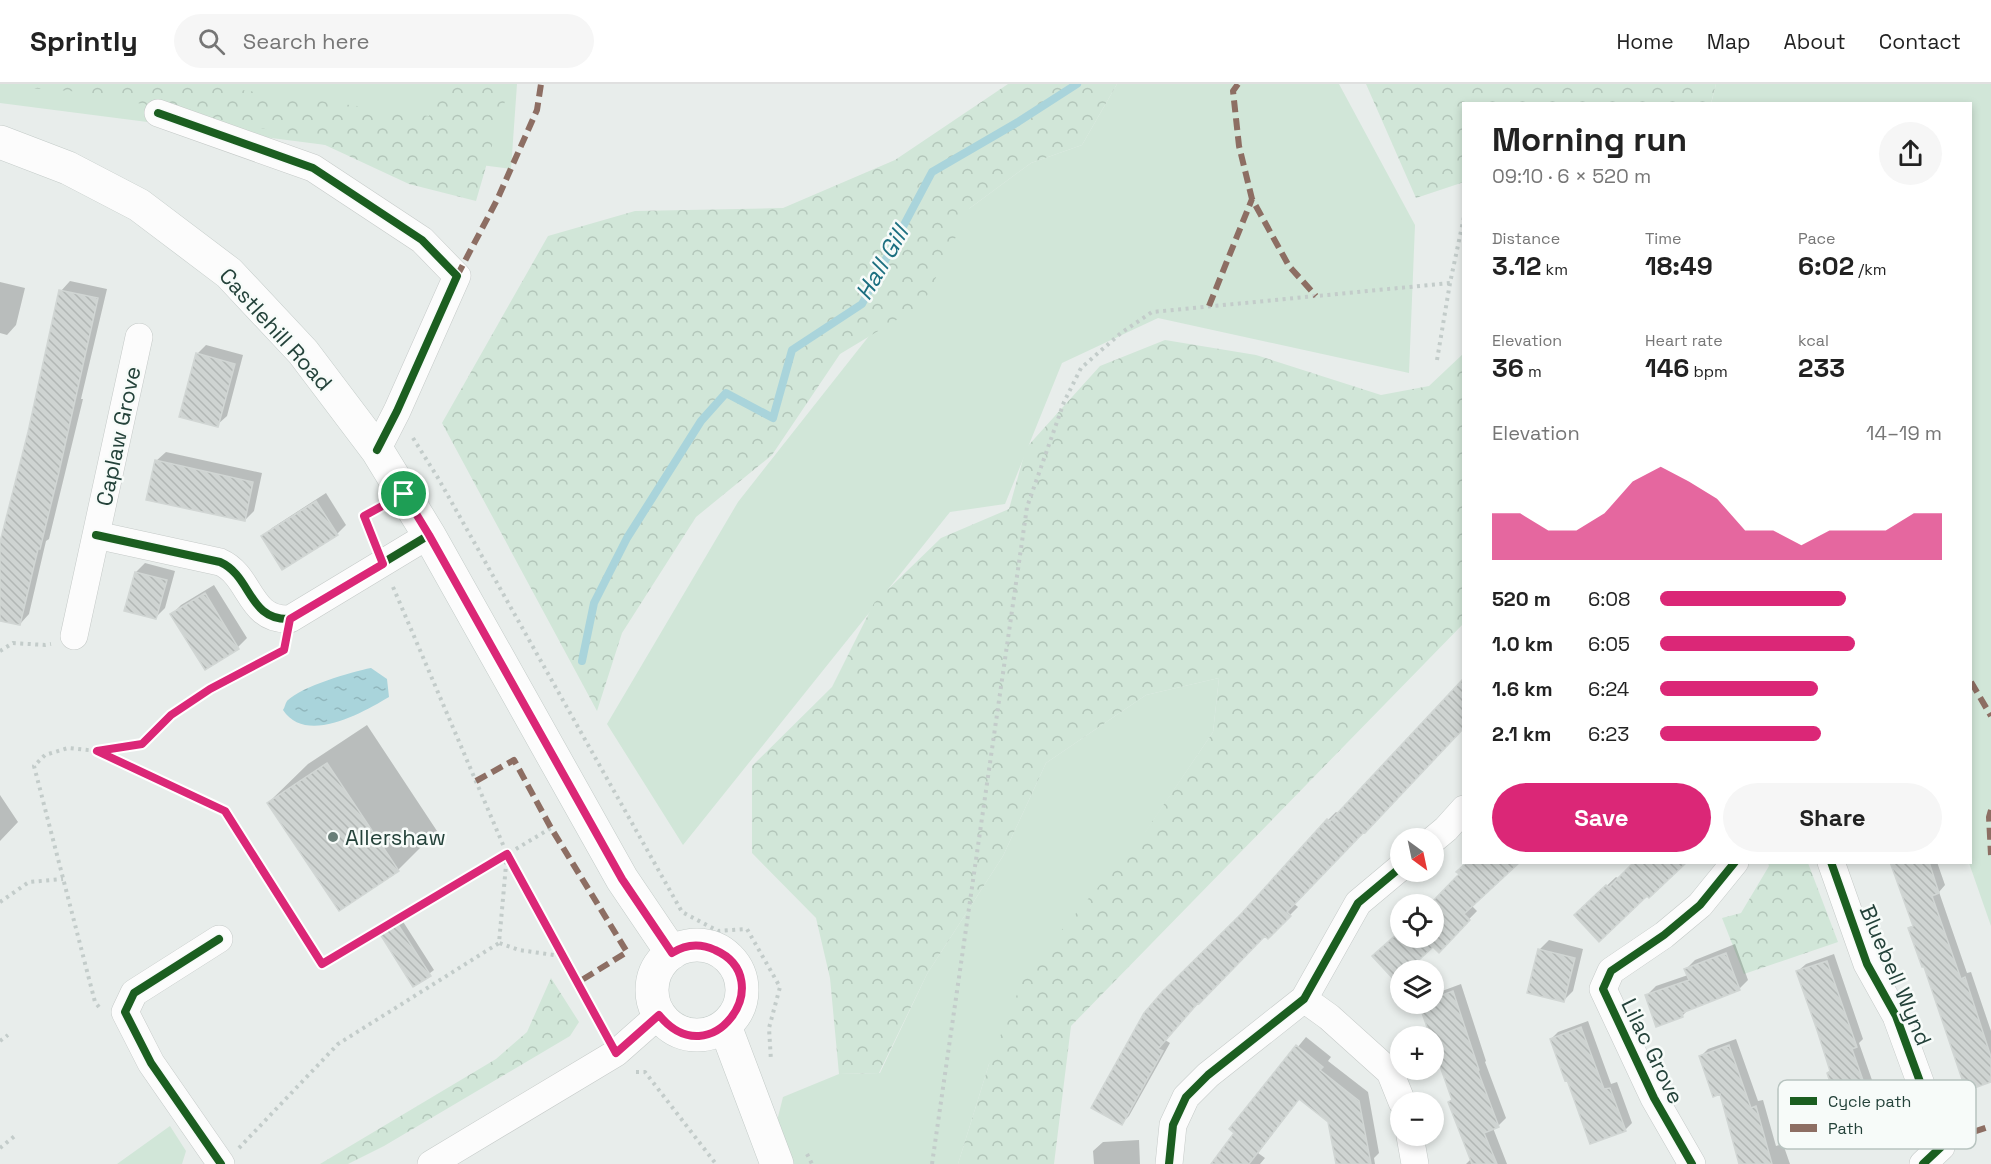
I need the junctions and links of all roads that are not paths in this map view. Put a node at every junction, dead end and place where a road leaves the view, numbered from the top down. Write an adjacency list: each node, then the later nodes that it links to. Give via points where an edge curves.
1 (158, 113): 4 (street, via 313,168 422,240 457,276)
2 (0, 142): 4 (main road, Castlehill Road, via 68,168 139,205 229,273 303,352)
3 (139, 337): 5 (street, Caplaw Grove)
4 (377, 450): 6 (main road, Castlehill Road)
5 (96, 535): 6 (street, Caplaw Grove, via 228,565 266,614 290,619); 7 (street, Caplaw Grove)
6 (429, 535): 14 (main road, Castlehill Road, via 622,879)
7 (74, 636)
8 (1462, 811): 9 (street)
9 (1444, 829)
10 (1733, 864): 29 (street, Lilac Grove, via 1700,905 1611,971 1603,989 1654,1098)
11 (1832, 864): 19 (street, Bluebell Wynd, via 1867,964 1896,1016)
12 (1390, 876): 15 (street, via 1358,903)
13 (219, 939): 25 (street, via 134,993 125,1012 151,1063)
14 (672, 953): 16 (main road, via 655,974 653,1000); 17 (main road, via 682,946 708,946 729,959 738,972 742,997)
15 (1304, 999): 21 (street, via 1390,1072); 27 (street, via 1186,1097 1173,1125)
16 (659, 1015): 18 (main road); 26 (street, via 616,1053)
17 (725, 1026): 18 (main road, via 705,1035); 20 (main road)
18 (688, 1035): 20 (main road)
19 (1919, 1080)
20 (748, 1088): 24 (main road)
21 (1398, 1092)
22 (1412, 1146): 28 (street)
23 (1939, 1149): 30 (street, Bluebell Wynd)
24 (790, 1154)
25 (226, 1160)
26 (431, 1164)
27 (1169, 1164)
28 (1415, 1164)
29 (1692, 1164)
30 (1923, 1164)

